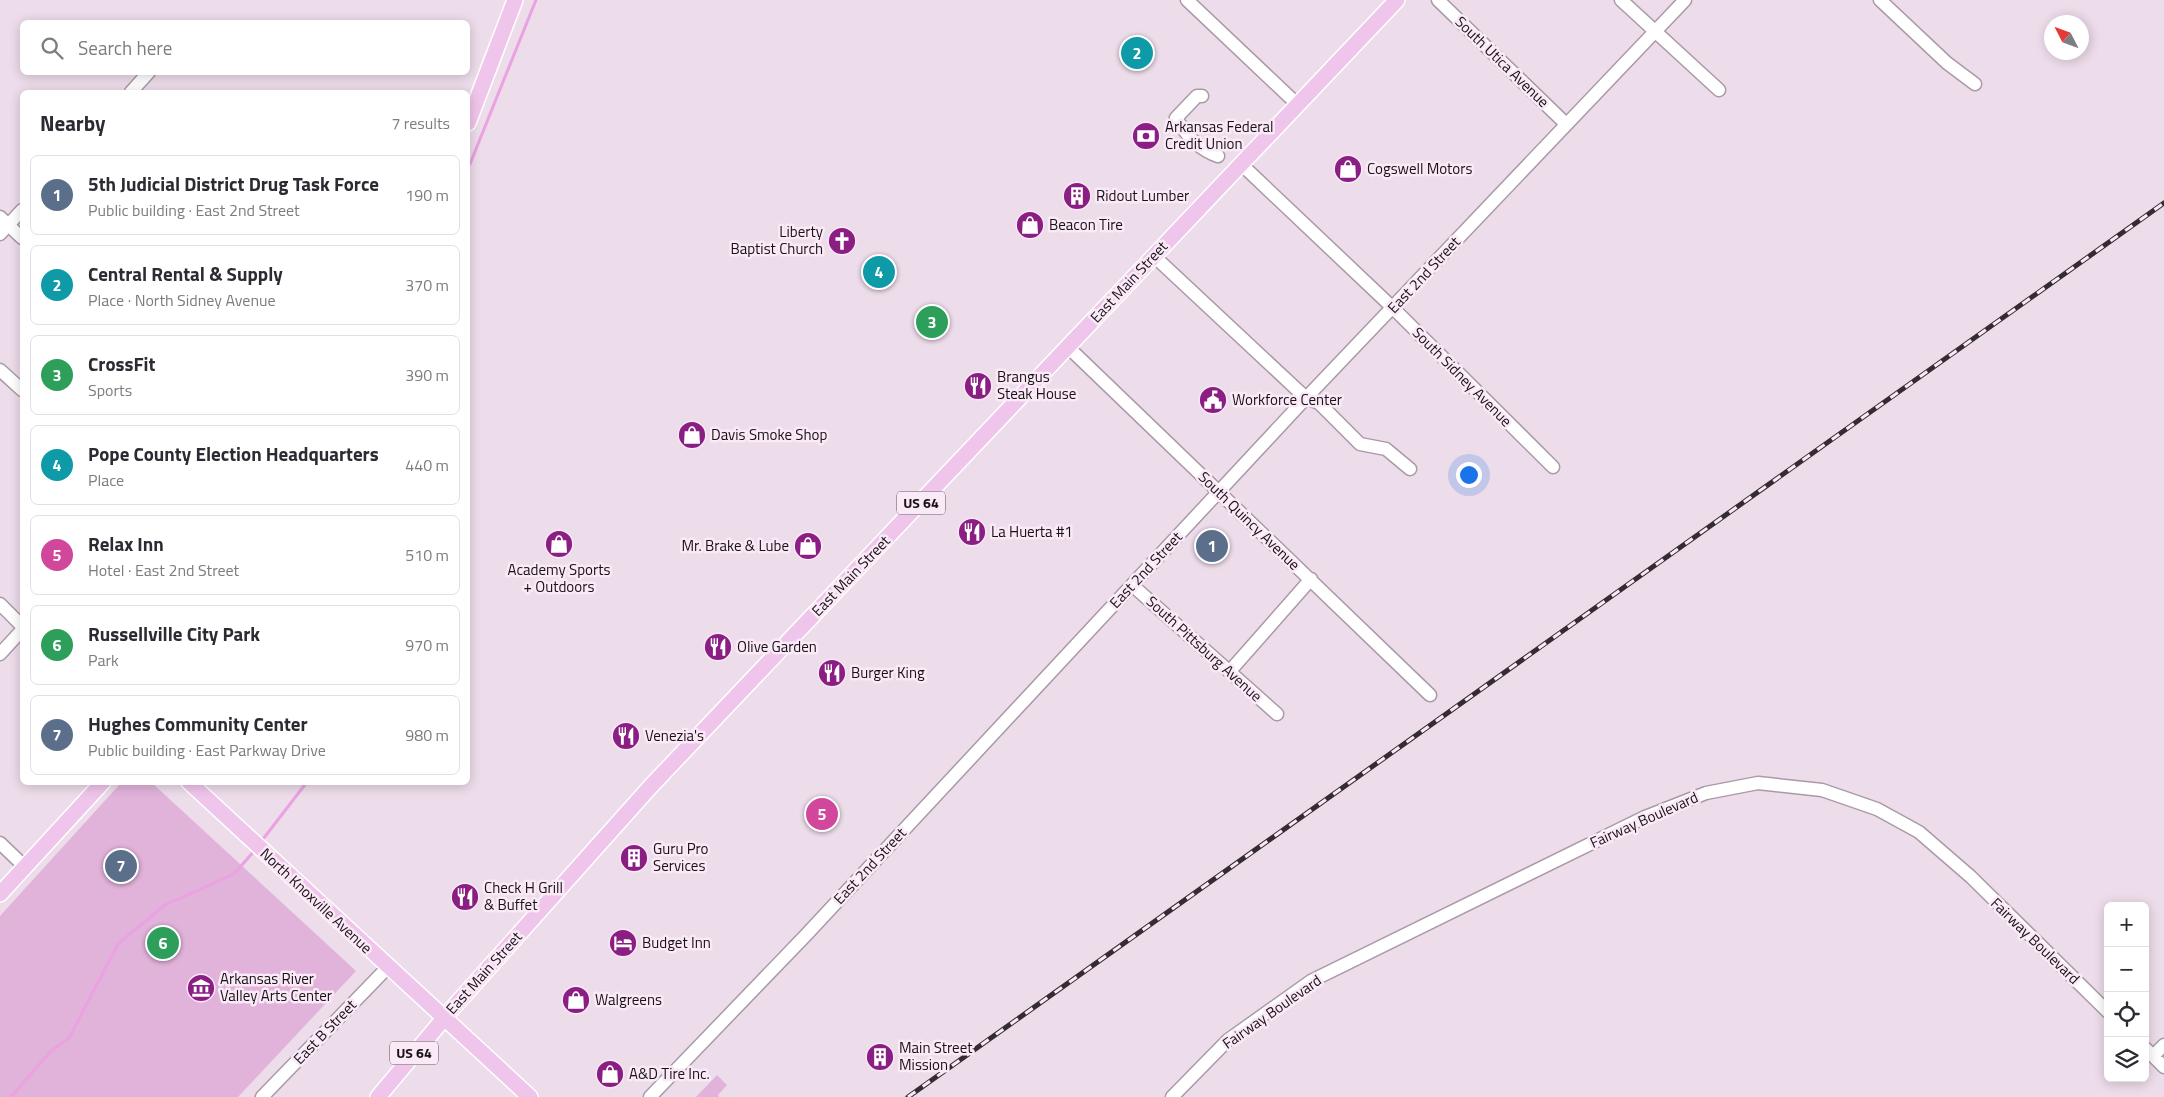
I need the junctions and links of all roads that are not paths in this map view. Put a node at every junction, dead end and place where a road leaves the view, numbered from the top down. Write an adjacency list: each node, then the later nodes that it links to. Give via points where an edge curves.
1 (516, 0): 15 (main road)
2 (1187, 0): 14 (street)
3 (1397, 0): 14 (main road, East Main Street / US 64)
4 (1438, 0): 16 (street, South Utica Avenue)
5 (1621, 0): 8 (street)
6 (1685, 0): 8 (street, East 2nd Street)
7 (1880, 0): 10 (street, via 1947,63)
8 (1655, 32): 12 (street); 16 (street, East 2nd Street)
9 (146, 75): 11 (street)
10 (1976, 84)
11 (133, 90)
12 (1719, 90)
13 (1202, 96): 17 (street, via 1197,96 1176,118 1190,138 1206,152)
14 (1298, 105): 18 (main road, East Main Street / US 64)
15 (470, 118)
16 (1566, 124): 23 (street, East 2nd Street)
17 (1218, 156)
18 (1241, 164): 22 (main road, East Main Street / US 64); 23 (street, South Sidney Avenue)
19 (20, 212): 20 (street)
20 (3, 226): 21 (street)
21 (20, 237)
22 (1154, 256): 24 (main road, East Main Street / US 64); 27 (street)
23 (1393, 308): 27 (street, East 2nd Street); 28 (street, South Sidney Avenue)
24 (1068, 346): 30 (street, South Quincy Avenue); 47 (main road, East Main Street / US 64, via 651,786)
25 (0, 370): 26 (street)
26 (20, 388)
27 (1306, 398): 29 (street, via 1319,403 1360,444 1386,449); 30 (street, East 2nd Street)
28 (1553, 467)
29 (1410, 469)
30 (1219, 492): 31 (street, South Quincy Avenue); 32 (street, East 2nd Street)
31 (1311, 579): 37 (street); 38 (street, South Quincy Avenue)
32 (1132, 585): 37 (street, South Pittsburg Avenue); 54 (street, East 2nd Street, via 806,935)
33 (0, 604): 34 (street)
34 (20, 626)
35 (20, 630): 36 (street)
36 (0, 654)
37 (1230, 671): 39 (street, South Pittsburg Avenue)
38 (1430, 695)
39 (1277, 714)
40 (100, 785): 43 (main road)
41 (192, 785): 45 (main road, North Knoxville Avenue)
42 (0, 843): 43 (street)
43 (24, 868): 44 (main road)
44 (0, 894)
45 (388, 967): 47 (main road, North Knoxville Avenue); 51 (street, East B Street)
46 (2104, 1008): 55 (street, Fairway Boulevard, via 1971,877 1919,832 1877,809 1822,790 1758,783 1706,793 1645,817 1311,982 1228,1040)
47 (443, 1018): 52 (main road, East Main Street / US 64); 53 (main road, North Knoxville Avenue)
48 (2164, 1045): 49 (street)
49 (2149, 1052): 50 (street)
50 (2164, 1067)
51 (262, 1097)
52 (378, 1097)
53 (530, 1097)
54 (650, 1097)
55 (1172, 1097)

